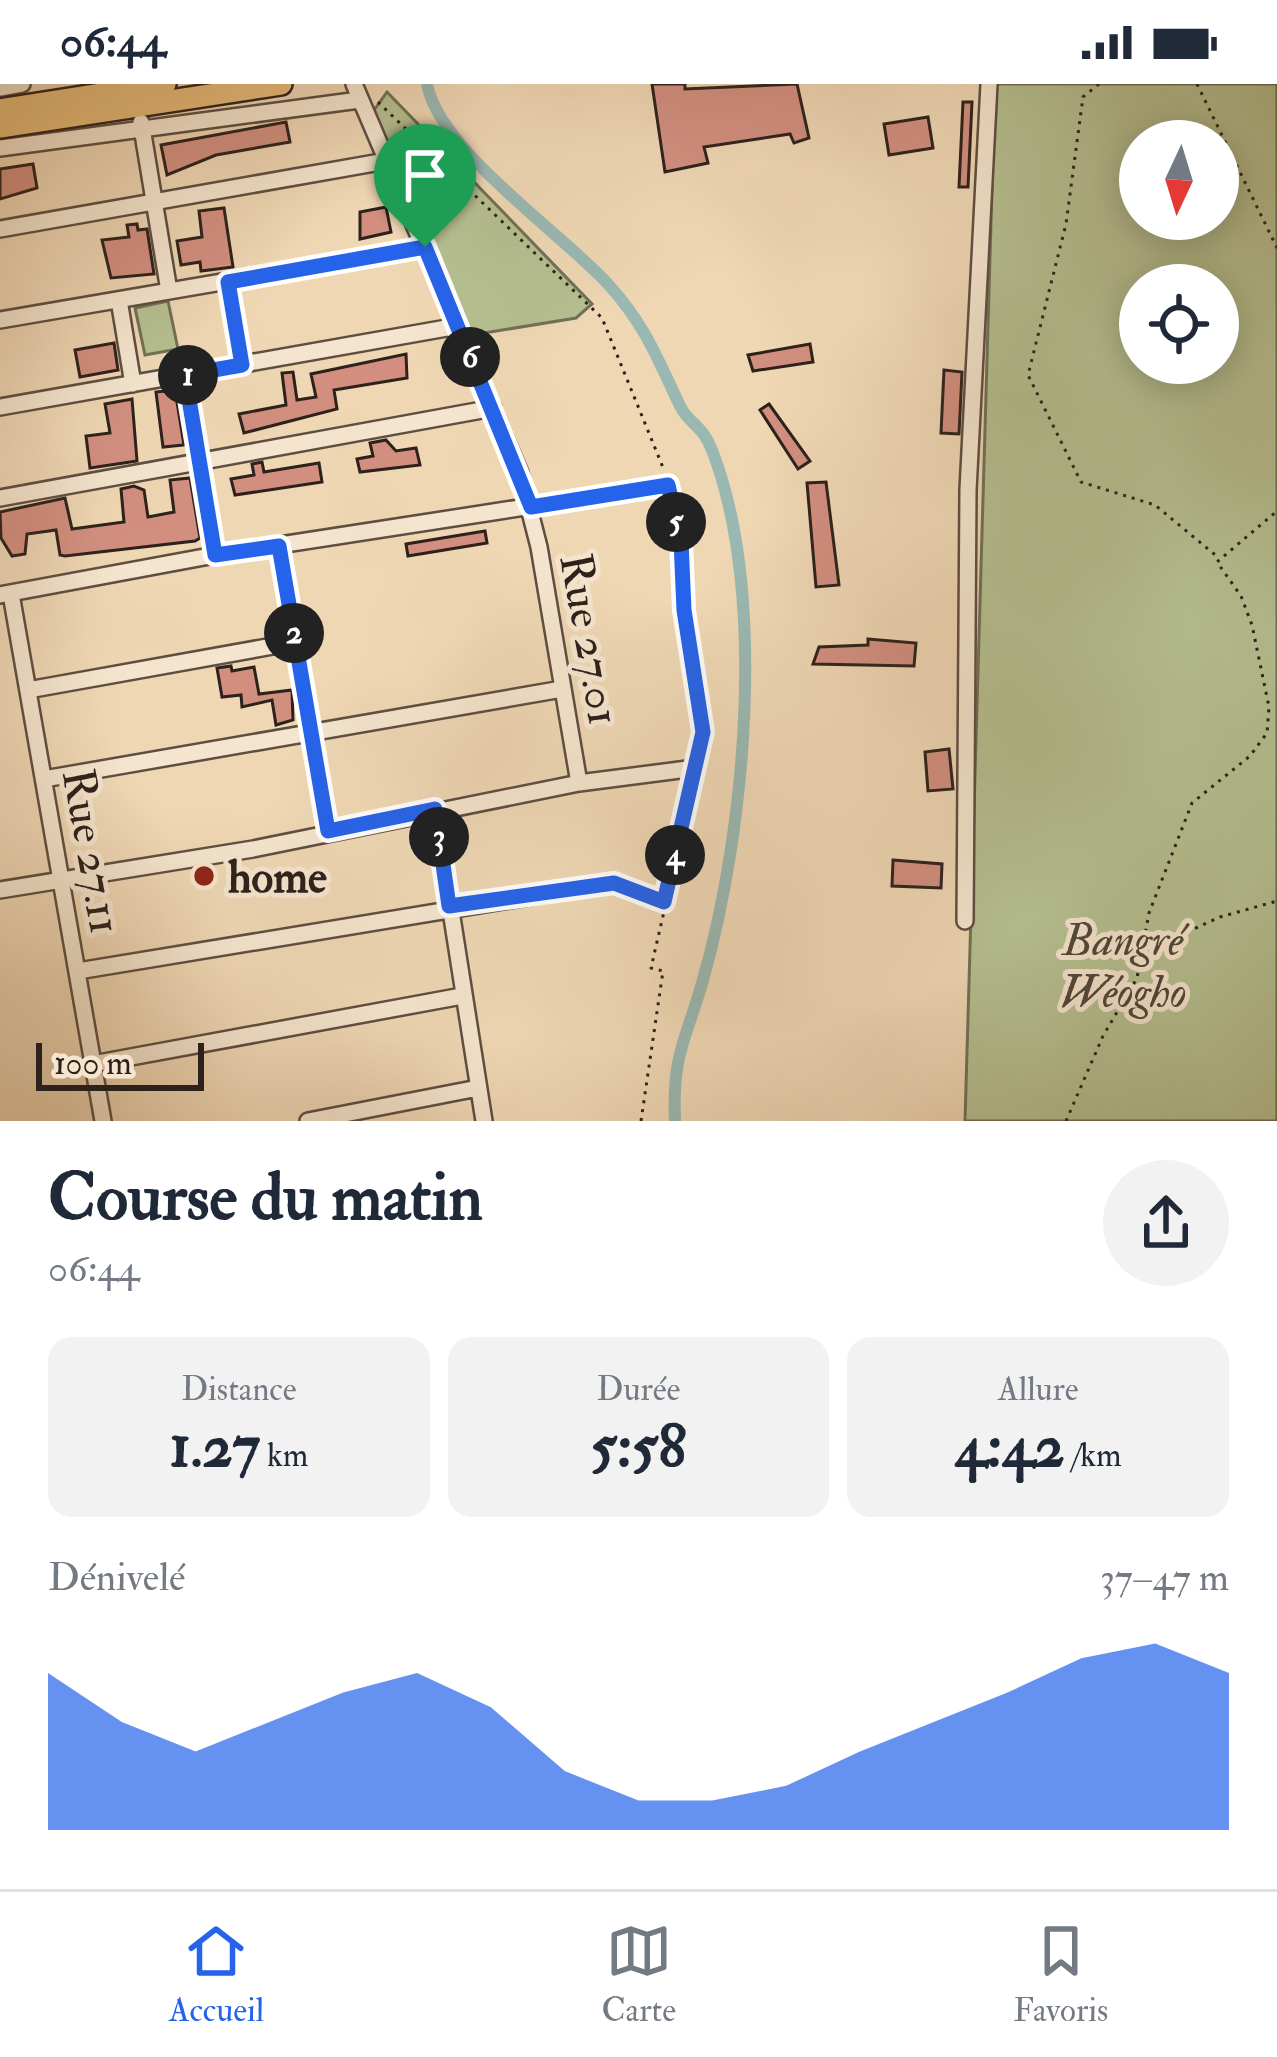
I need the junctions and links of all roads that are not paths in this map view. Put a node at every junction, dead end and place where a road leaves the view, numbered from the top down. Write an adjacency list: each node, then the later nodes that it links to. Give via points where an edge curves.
1 (22, 84): 5 (street)
2 (165, 84): 7 (highway)
3 (281, 84): 8 (highway)
4 (989, 84): 45 (street, via 968,490)
5 (0, 88)
6 (357, 92): 8 (street); 11 (street, Rue 27.01)
7 (0, 110)
8 (140, 117): 9 (highway); 10 (street); 12 (street)
9 (0, 127)
10 (0, 148)
11 (386, 161): 12 (street); 14 (street, Rue 27.01)
12 (155, 203): 13 (street); 16 (street)
13 (0, 230)
14 (425, 247): 15 (street); 19 (street, Rue 27.01)
15 (228, 282): 16 (street); 20 (street)
16 (170, 291): 17 (street)
17 (119, 300): 18 (street); 22 (street)
18 (0, 320)
19 (458, 326): 20 (street); 24 (street, Rue 27.01)
20 (242, 365): 21 (street)
21 (185, 375): 22 (street); 25 (street)
22 (133, 384): 23 (street)
23 (0, 407)
24 (493, 408): 25 (street); 28 (street, Rue 27.01)
25 (200, 462): 27 (street); 30 (street)
26 (668, 485): 28 (street)
27 (0, 498)
28 (531, 507): 29 (street); 33 (street, Rue 27.01)
29 (279, 546): 30 (street); 32 (street)
30 (215, 555): 31 (street)
31 (5, 594): 34 (street, Rue 27.11)
32 (296, 642): 34 (street); 35 (street)
33 (562, 689): 35 (street); 38 (street, Rue 27.01)
34 (28, 690): 37 (street, Rue 27.11)
35 (311, 730): 37 (street); 40 (street)
36 (695, 768): 38 (street)
37 (44, 779): 41 (street, Rue 27.11)
38 (579, 783): 39 (street)
39 (435, 809): 40 (street); 44 (street)
40 (328, 831): 41 (street)
41 (60, 879): 43 (street); 46 (street, Rue 27.11)
42 (602, 885): 44 (street)
43 (0, 890)
44 (449, 906): 46 (street); 47 (street)
45 (965, 921)
46 (78, 971): 48 (street, Rue 27.11)
47 (462, 996): 48 (street); 49 (street)
48 (93, 1064): 50 (street, Rue 27.11)
49 (478, 1088): 51 (street); 52 (street)
50 (103, 1121)
51 (308, 1121)
52 (484, 1121)

